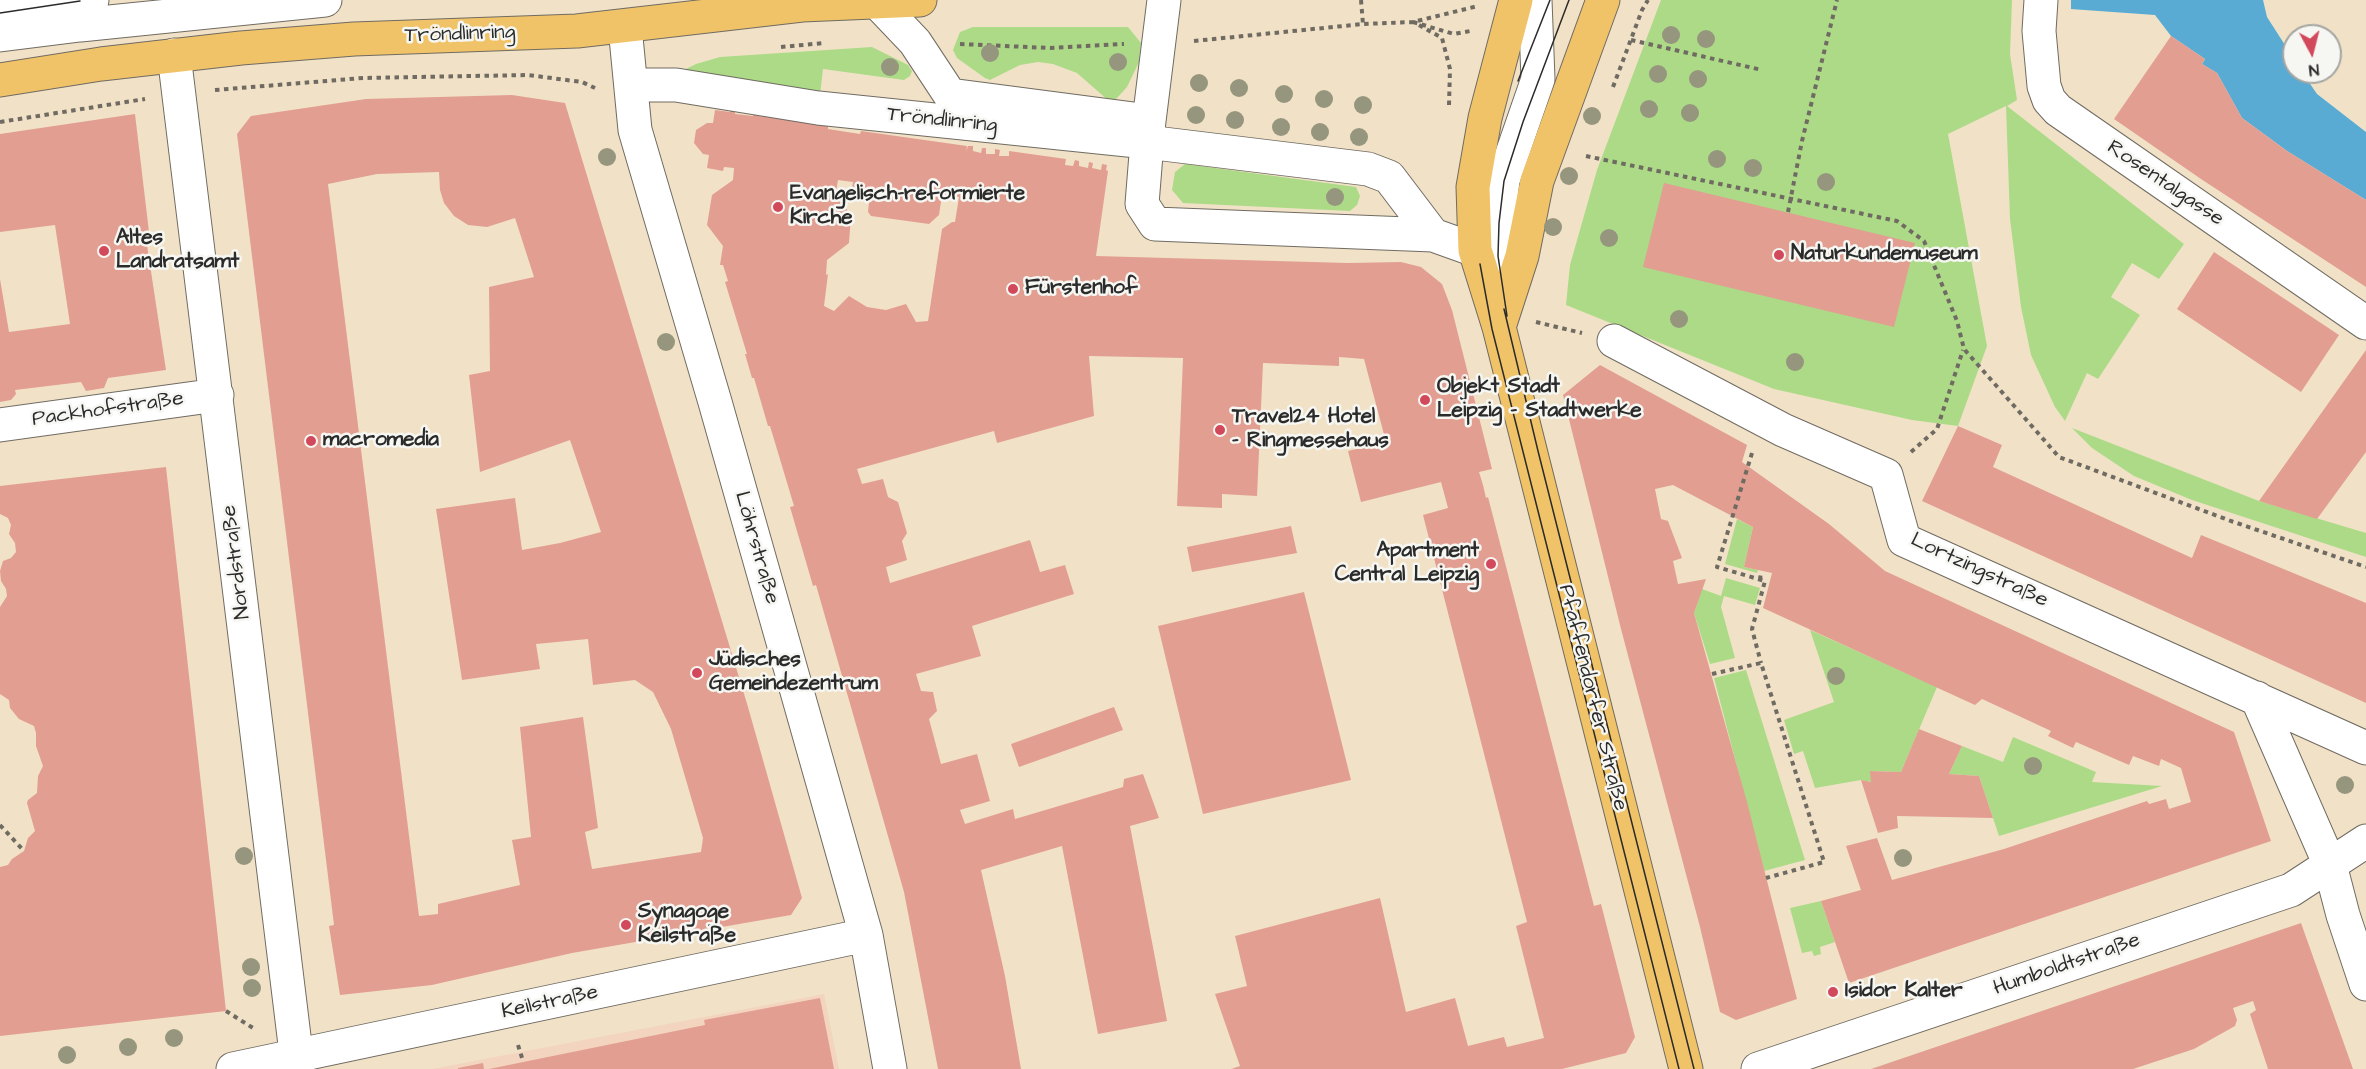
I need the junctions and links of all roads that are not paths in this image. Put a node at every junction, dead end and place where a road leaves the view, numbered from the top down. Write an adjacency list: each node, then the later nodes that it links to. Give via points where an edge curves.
1 (92, 0): 9 (street)
2 (265, 0): 11 (street)
3 (325, 0): 11 (street)
4 (921, 0): 8 (main road, Tröndlinring)
5 (1164, 0): 17 (street)
6 (1603, 0): 20 (main road, via 1537,181 1522,256)
7 (1520, 1): 19 (main road, Pfaffendorfer Straße, via 1485,118 1473,187); 20 (street, via 1538,80 1503,180 1498,223)
8 (876, 2): 12 (main road, Tröndlinring, via 802,5); 17 (street, via 915,42 950,95)
9 (0, 10)
10 (2040, 14): 21 (street, Rosentalgasse, via 2044,86 2058,110)
11 (176, 15): 13 (street)
12 (625, 27): 14 (main road, Tröndlinring, via 354,39); 16 (street, Löhrstraße)
13 (0, 35)
14 (174, 55): 15 (main road, Tröndlinring); 23 (street, Nordstraße)
15 (0, 80)
16 (631, 85): 17 (street, Tröndlinring, via 676,86 818,108); 29 (street, Löhrstraße, via 635,130)
17 (1148, 131): 18 (street, Tröndlinring, via 1368,169 1389,177); 18 (street, via 1142,204 1155,224)
18 (1433, 235): 19 (street)
19 (1477, 257): 20 (main road, Pfaffendorfer Straße)
20 (1502, 318): 34 (main road, Pfaffendorfer Straße)
21 (2366, 323)
22 (1614, 341): 25 (street, Lortzingstraße, via 1783,430 1886,475 1904,540)
23 (217, 395): 24 (street, Packhofstraße); 31 (street, Nordstraße)
24 (0, 425)
25 (2257, 698): 26 (street, Lortzingstraße); 28 (street)
26 (2366, 748)
27 (2366, 841): 28 (street, Humboldtstraße)
28 (2330, 866): 30 (street); 35 (street, Humboldtstraße, via 2291,890)
29 (866, 935): 31 (street, Keilstraße); 33 (street, Löhrstraße)
30 (2366, 984)
31 (297, 1062): 32 (street, Keilstraße)
32 (233, 1069)
33 (890, 1069)
34 (1686, 1069)
35 (1758, 1069)

